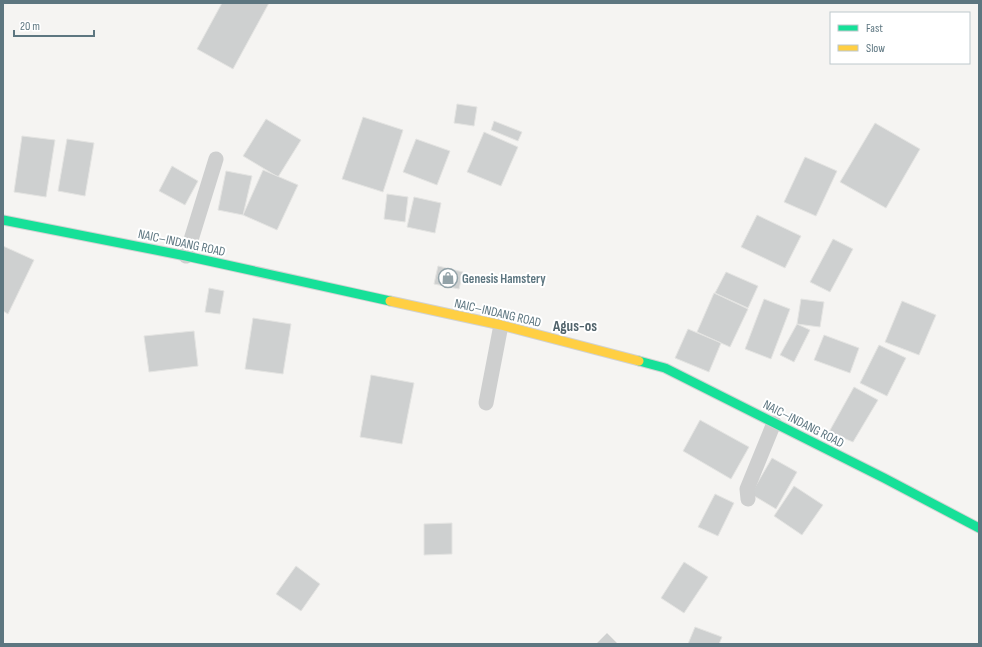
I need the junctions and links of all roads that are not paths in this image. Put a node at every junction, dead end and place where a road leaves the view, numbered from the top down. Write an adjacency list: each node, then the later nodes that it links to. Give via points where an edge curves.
1 (216, 159): 3 (lane)
2 (3, 220): 3 (main road, NAIC–INDANG ROAD)
3 (186, 256): 4 (main road, NAIC–INDANG ROAD)
4 (501, 325): 5 (lane); 6 (main road, NAIC–INDANG ROAD, via 665,368)
5 (486, 403)
6 (774, 423): 7 (lane, via 747,489); 8 (main road, NAIC–INDANG ROAD)
7 (748, 499)
8 (979, 528)

